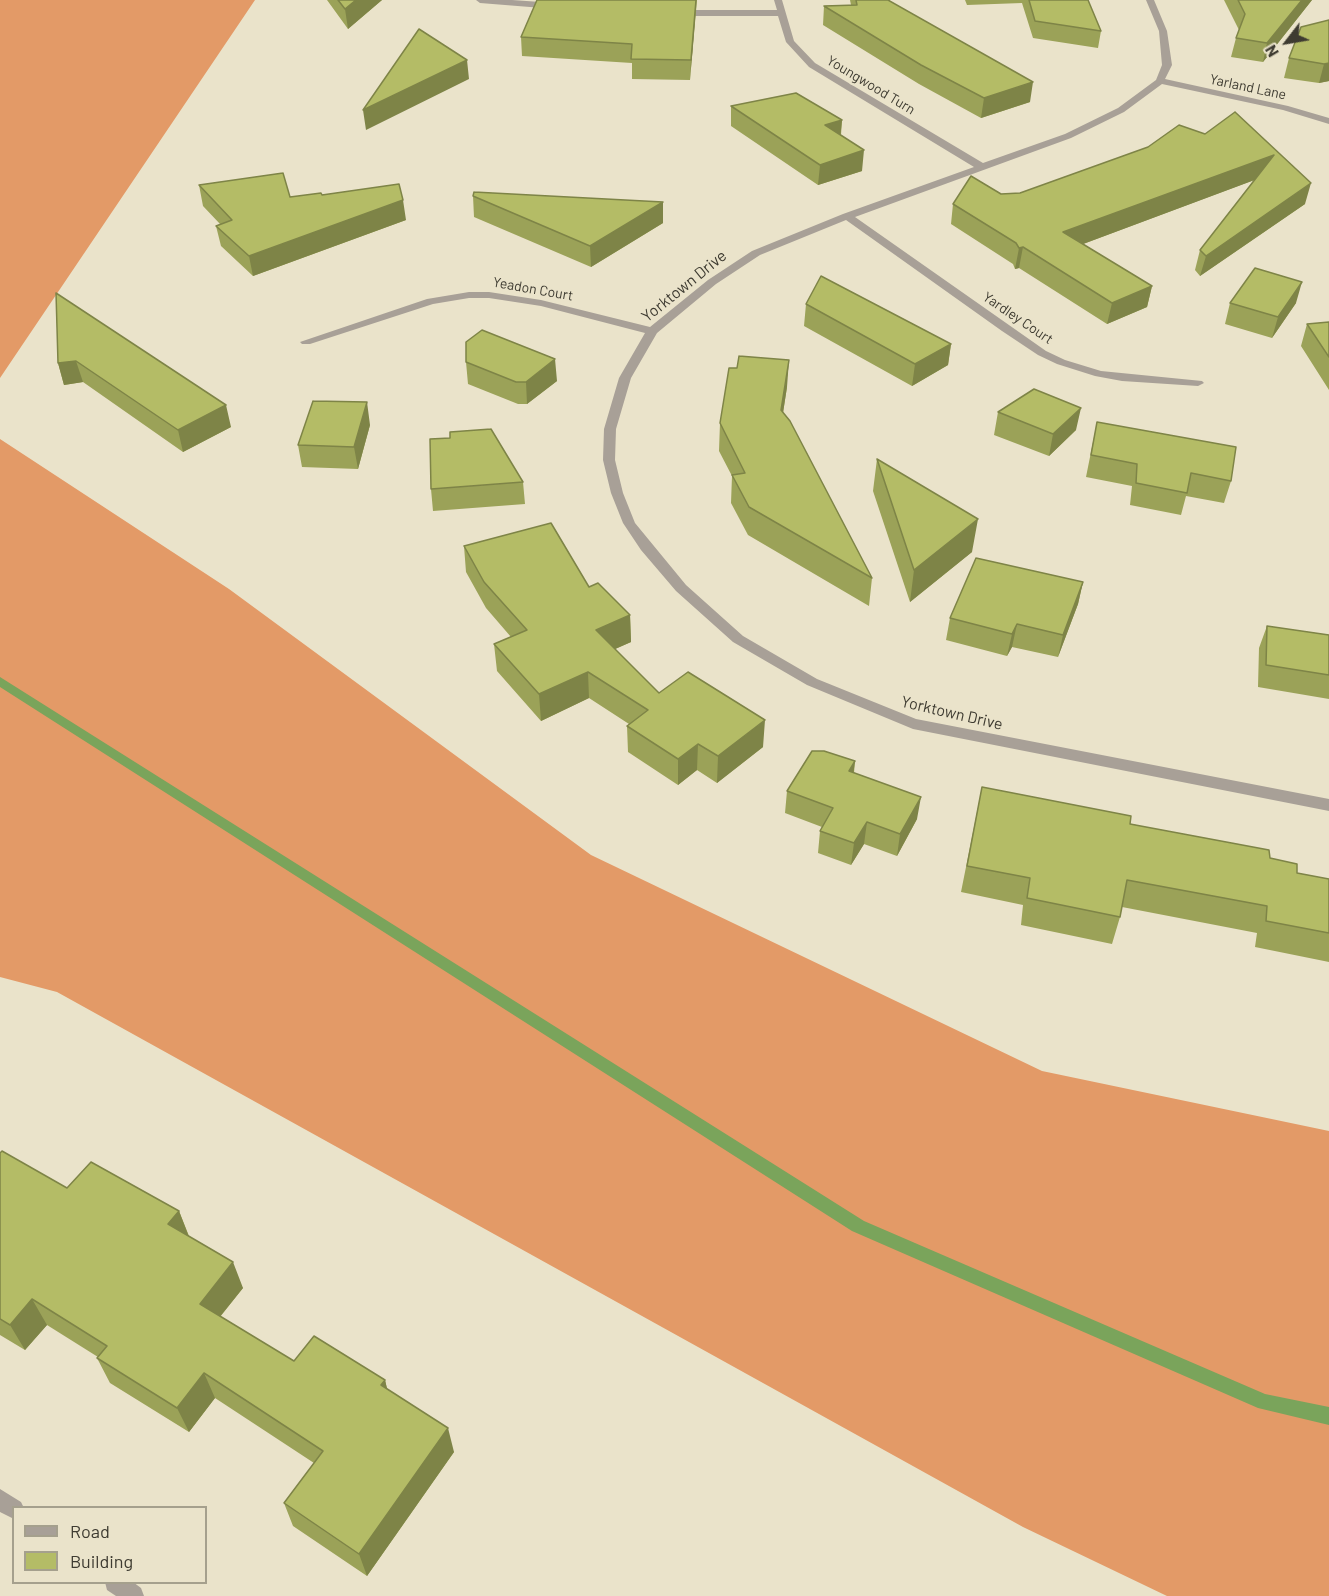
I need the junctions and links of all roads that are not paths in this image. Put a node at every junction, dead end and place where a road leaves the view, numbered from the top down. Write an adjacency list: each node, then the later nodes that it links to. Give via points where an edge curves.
1 (480, 0): 4 (street)
2 (778, 0): 5 (street, Youngwood Turn)
3 (1150, 0): 7 (street, via 1167,48 1167,65)
4 (562, 6)
5 (780, 12): 6 (street); 9 (street, Youngwood Turn, via 790,42 812,65)
6 (669, 13)
7 (1160, 81): 8 (street, Yarland Lane); 9 (street, Yorktown Drive, via 1103,120)
8 (1329, 121)
9 (982, 167): 10 (street, Yorktown Drive)
10 (847, 216): 11 (street, Yorktown Drive, via 800,233 734,266); 13 (street, Yardley Court, via 1042,353 1099,374)
11 (652, 331): 12 (street, Yeadon Court, via 541,303 469,295 415,305); 14 (street, Yorktown Drive, via 625,378 610,429 609,460 617,493 629,523 646,548 681,588 738,639 813,682 913,724)
12 (306, 342)
13 (1198, 383)
14 (1329, 805)
15 (118, 1584): 16 (street)
16 (133, 1596)

